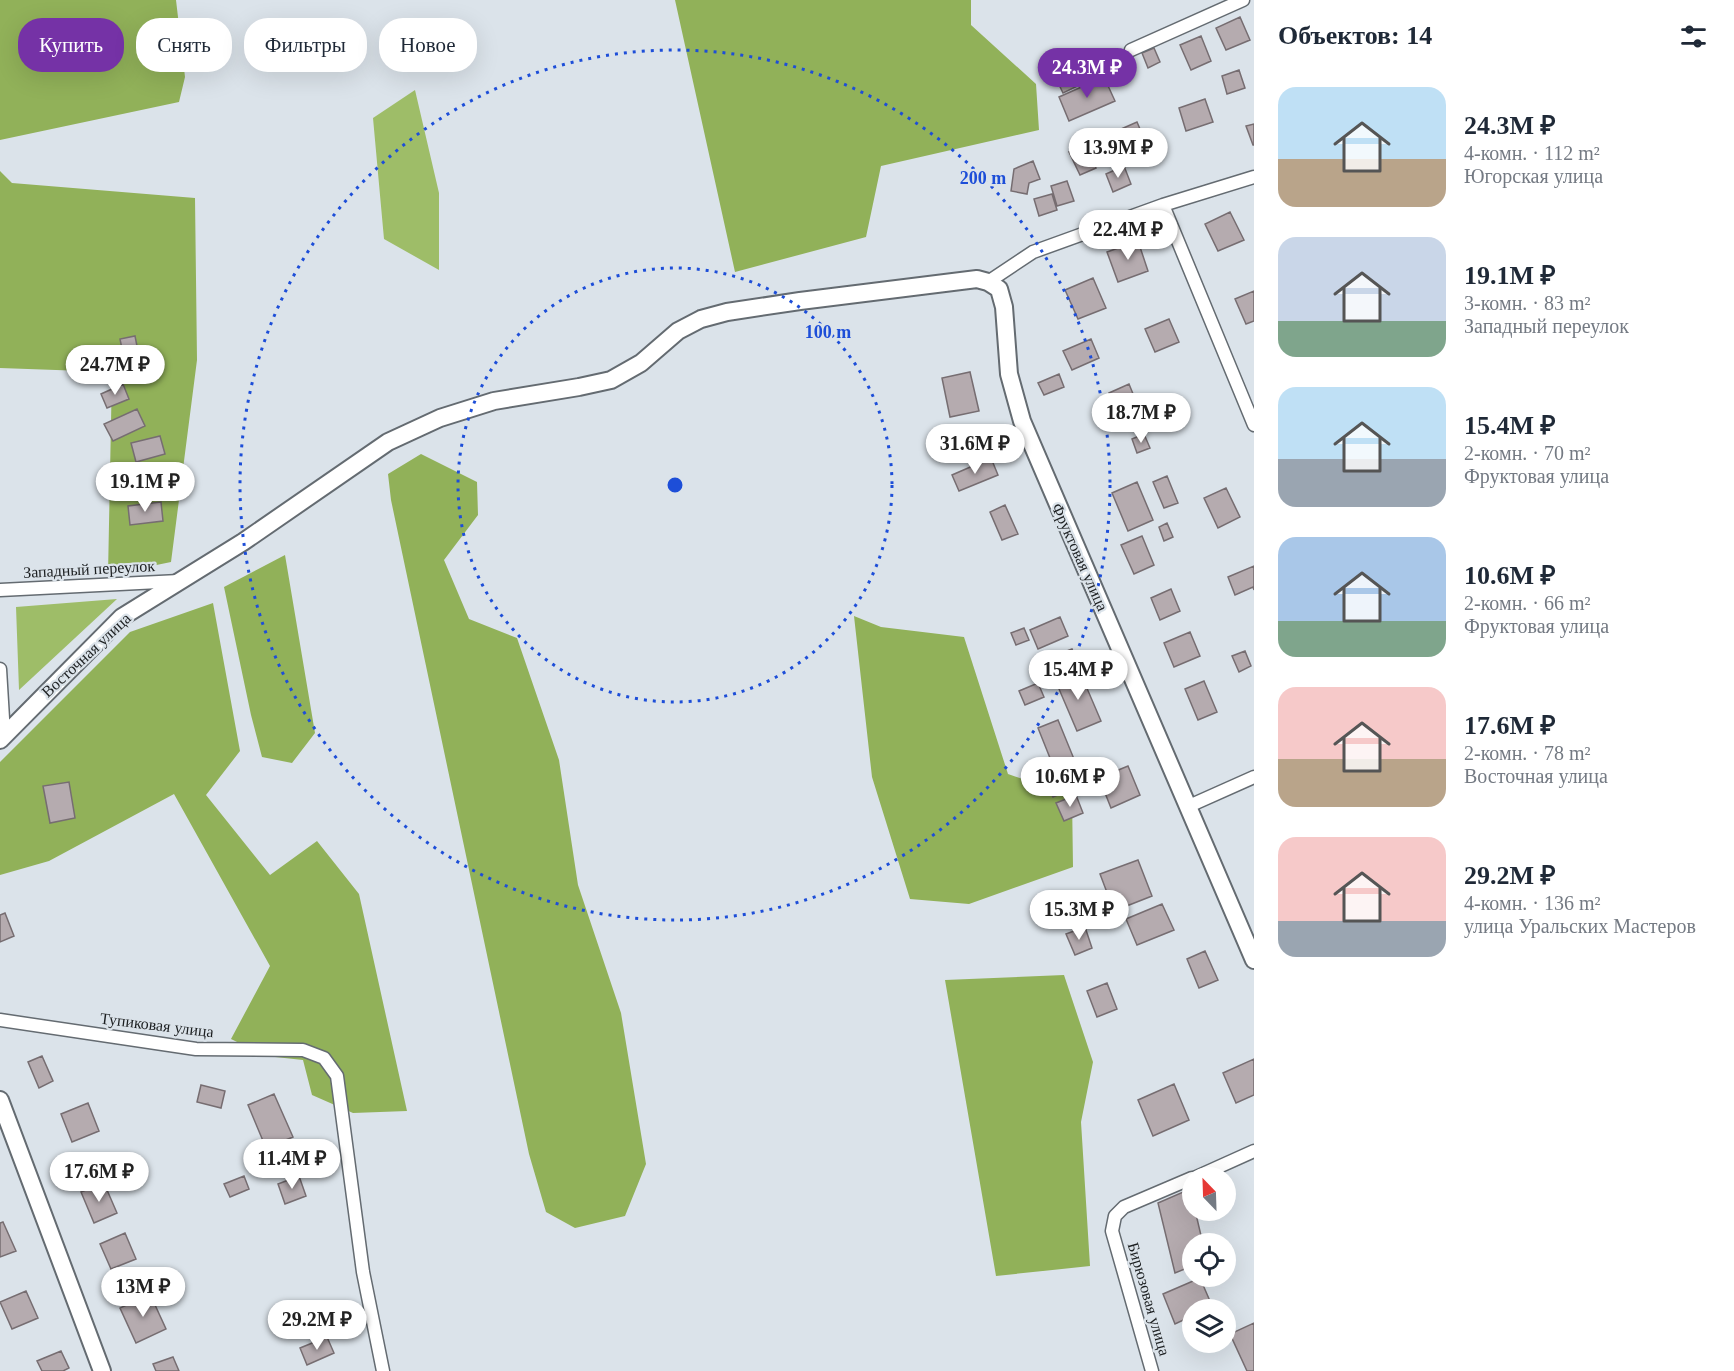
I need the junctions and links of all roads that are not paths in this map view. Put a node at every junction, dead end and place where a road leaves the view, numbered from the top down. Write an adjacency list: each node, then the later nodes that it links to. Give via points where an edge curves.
1 (1244, 0): 2 (street)
2 (1131, 50)
3 (1254, 177): 4 (street)
4 (1163, 205): 5 (street, via 1034,252); 6 (street)
5 (988, 282): 7 (street, Восточная улица, via 957,281 800,301 701,319 611,380 494,401 440,418 388,442); 12 (street, Фруктовая улица, via 999,289 1004,307 1009,374 1022,421)
6 (1254, 425)
7 (180, 581): 8 (street, Западный переулок); 10 (street, Восточная улица, via 122,618)
8 (0, 590)
9 (0, 669): 10 (street)
10 (2, 738)
11 (1254, 777): 12 (street)
12 (1189, 806): 13 (street, Фруктовая улица)
13 (1254, 960)
14 (0, 1020): 20 (street, Тупиковая улица, via 196,1049 303,1050 324,1058 337,1076 363,1272)
15 (0, 1100): 19 (street)
16 (1254, 1151): 17 (street, Бирюзовая улица)
17 (1218, 1167)
18 (1182, 1183): 21 (street, Бирюзовая улица, via 1124,1207 1115,1216 1112,1231)
19 (102, 1371)
20 (383, 1371)
21 (1152, 1371)

